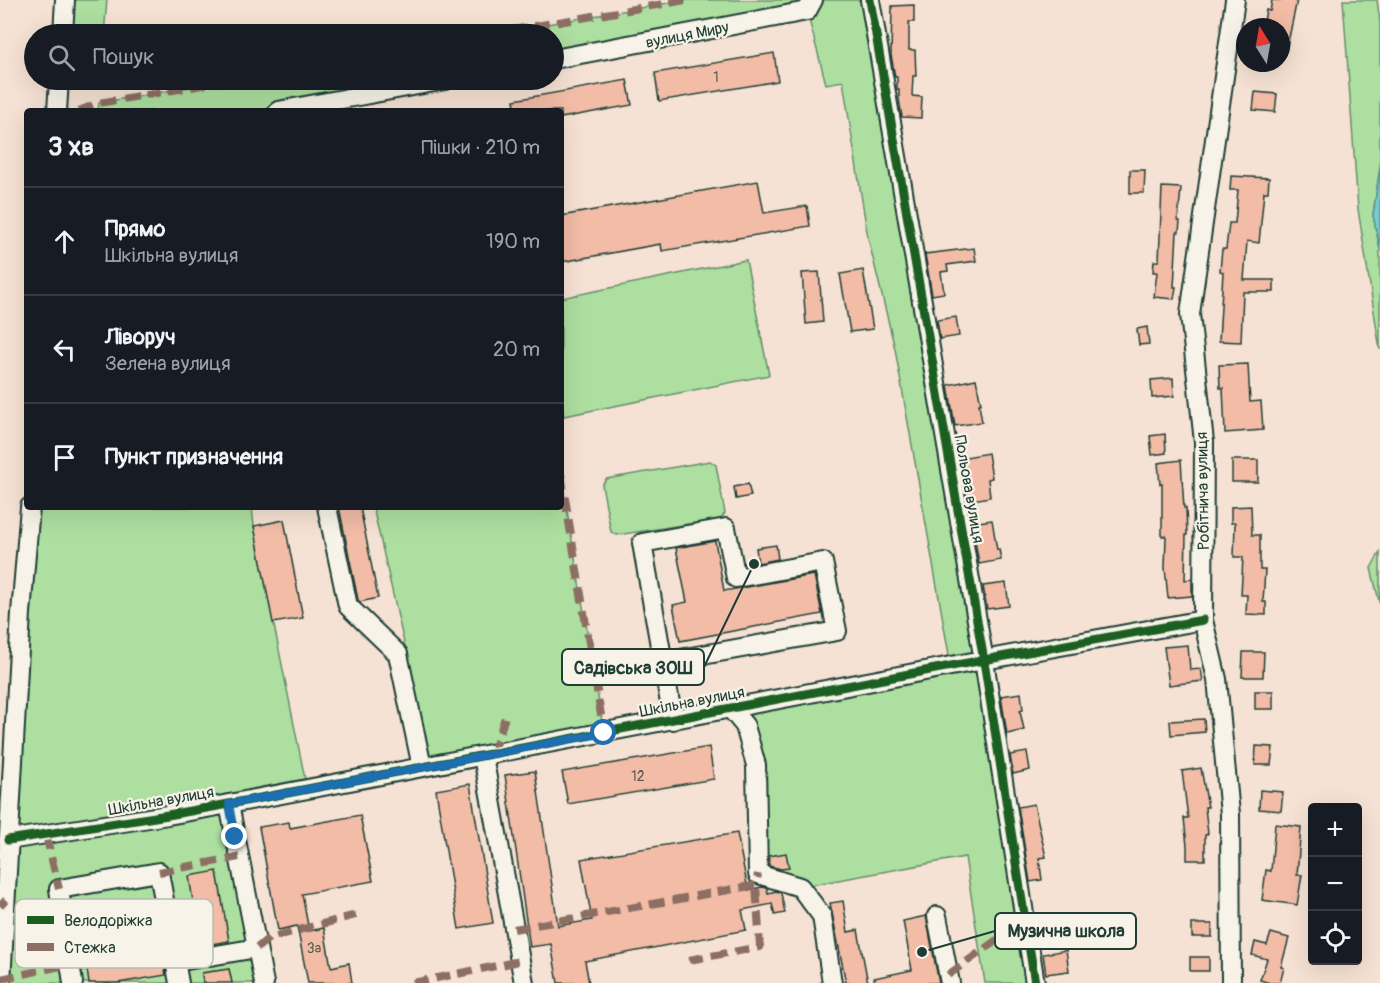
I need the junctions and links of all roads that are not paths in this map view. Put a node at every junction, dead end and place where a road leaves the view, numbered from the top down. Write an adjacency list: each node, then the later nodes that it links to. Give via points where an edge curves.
1 (65, 0): 5 (street)
2 (813, 0): 6 (street, вулиця Миру, via 807,11)
3 (870, 0): 14 (street, Польова вулиця)
4 (1235, 0): 13 (street, Робітнича вулиця, via 1190,314 1203,442)
5 (64, 24)
6 (564, 57)
7 (58, 90): 9 (street)
8 (391, 90): 10 (street)
9 (57, 108)
10 (294, 108)
11 (30, 510): 21 (street)
12 (328, 510): 19 (street, via 348,606 398,654)
13 (1203, 620): 14 (street, Шкільна вулиця); 37 (street, Робітнича вулиця, via 1218,679 1230,814)
14 (984, 661): 16 (street, Шкільна вулиця); 36 (street, Польова вулиця)
15 (663, 662): 15 (street, via 642,543 726,528 736,578 823,562 837,631); 17 (street)
16 (731, 709): 17 (street, Шкільна вулиця); 34 (street, via 745,726 756,765 758,874 800,887 822,916)
17 (673, 720): 18 (street, Шкільна вулиця)
18 (483, 756): 19 (street, Шкільна вулиця); 33 (street)
19 (422, 767): 20 (street, Шкільна вулиця)
20 (229, 804): 21 (street, Шкільна вулиця); 25 (street)
21 (9, 840): 29 (street)
22 (60, 899): 23 (street, via 59,889 159,872)
23 (164, 899)
24 (937, 916): 35 (street)
25 (257, 948): 26 (street); 32 (street)
26 (213, 956)
27 (71, 968): 30 (street)
28 (176, 968): 31 (street)
29 (1, 983)
30 (73, 983)
31 (179, 983)
32 (264, 983)
33 (524, 983)
34 (832, 983)
35 (950, 983)
36 (1035, 983)
37 (1231, 983)

